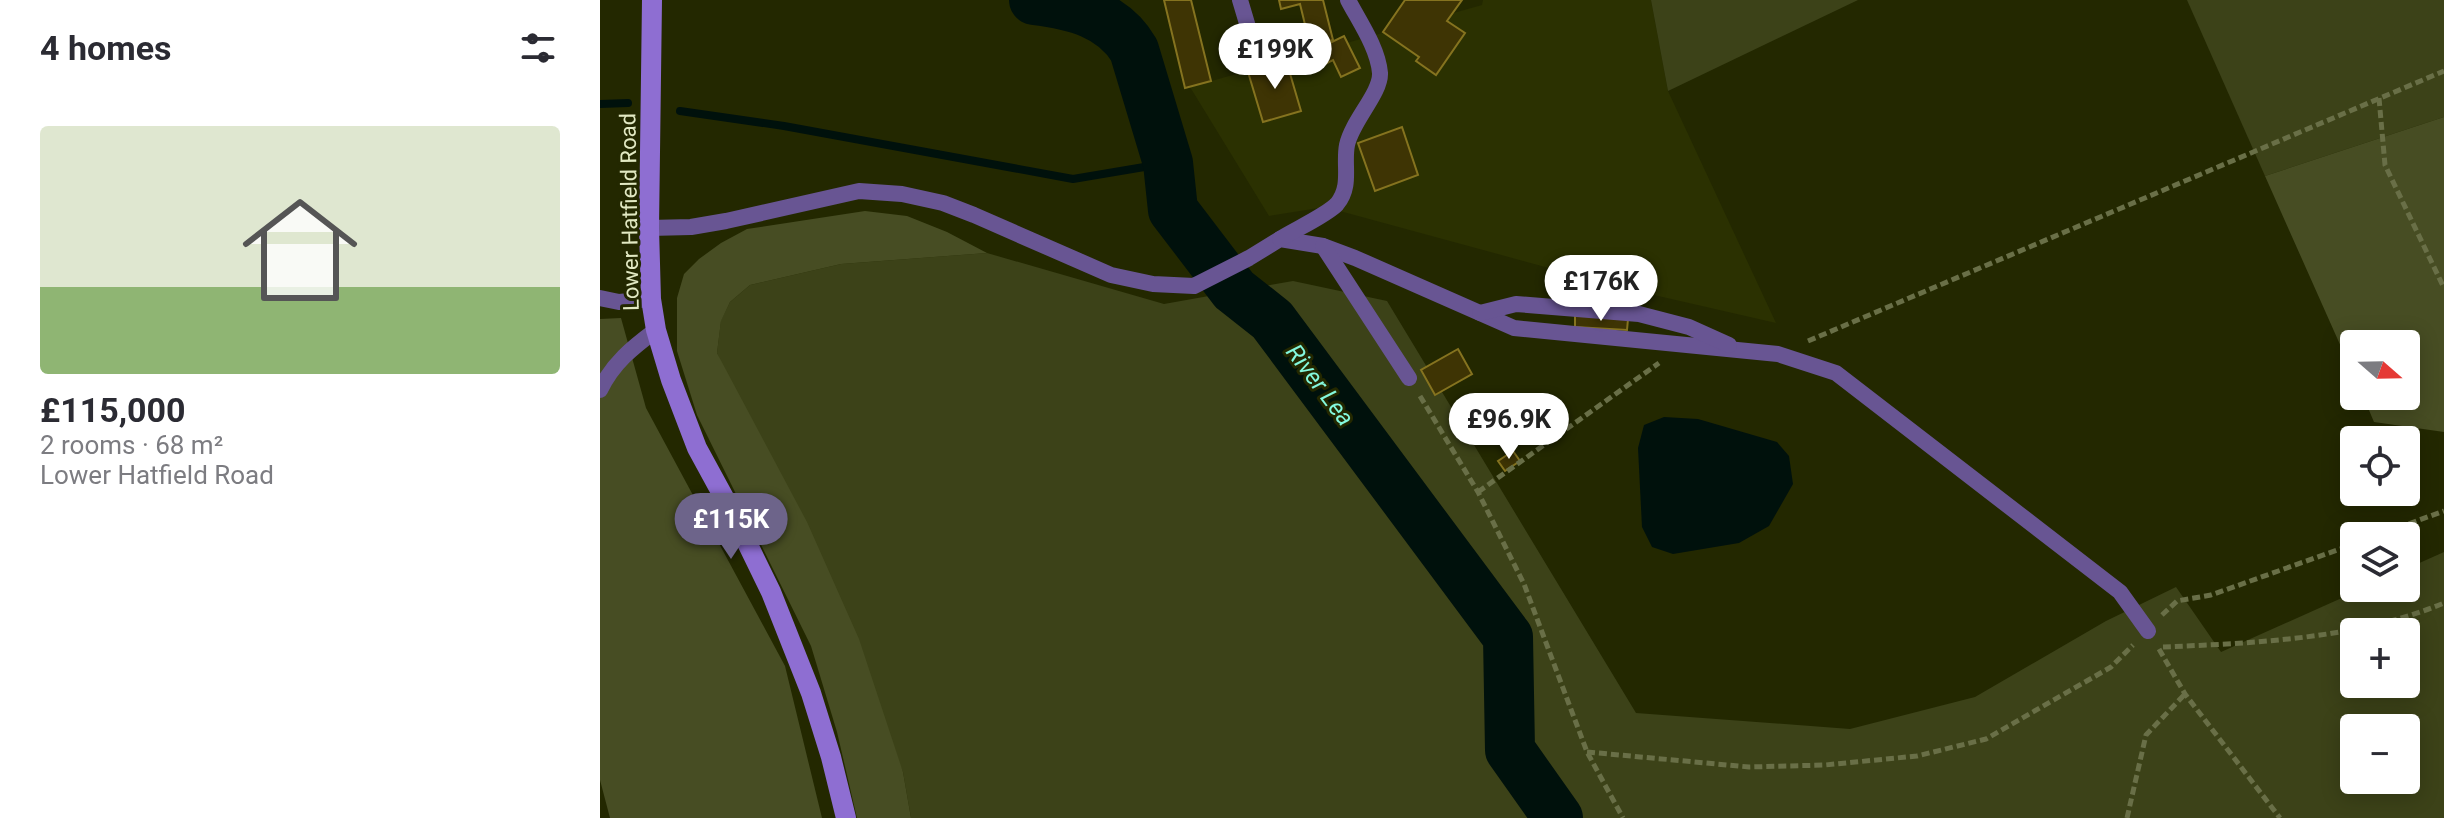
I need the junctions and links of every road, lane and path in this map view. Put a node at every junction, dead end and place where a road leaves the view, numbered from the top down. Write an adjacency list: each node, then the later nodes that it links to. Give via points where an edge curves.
1 (652, 0): 7 (main road, Lower Hatfield Road)
2 (1240, 0): 4 (lane)
3 (1348, 0): 8 (lane, via 1380,74 1347,145 1347,179 1336,204)
4 (1254, 47)
5 (2444, 71): 6 (path)
6 (2379, 98): 10 (path, via 2385,165); 17 (path)
7 (649, 228): 8 (lane, via 726,221 859,191 902,194 974,215 1111,275 1194,286); 12 (main road, Lower Hatfield Road)
8 (1280, 239): 9 (lane)
9 (1323, 246): 13 (lane); 18 (lane)
10 (2444, 288)
11 (600, 298): 12 (lane)
12 (651, 299): 14 (main road, Lower Hatfield Road)
13 (1480, 313): 15 (lane, via 1514,328); 16 (lane, via 1516,304 1639,314 1689,327)
14 (656, 330): 19 (lane, via 627,351); 29 (main road, Lower Hatfield Road, via 697,448 771,592 805,678)
15 (1683, 346): 16 (lane); 20 (path)
16 (1741, 351): 17 (lane)
17 (1778, 354): 25 (lane, via 1836,373 2120,592)
18 (1409, 378): 20 (path)
19 (600, 390)
20 (1478, 492): 28 (path, via 1524,584)
21 (2444, 511): 22 (path)
22 (2414, 522)
23 (2340, 549): 25 (path, via 2211,595 2177,601)
24 (2444, 603): 26 (path, via 2353,629 2254,643)
25 (2148, 631): 26 (path); 28 (path, via 2111,667 2013,725 1986,739 1917,756 1749,767)
26 (2158, 647): 27 (path)
27 (2185, 694): 31 (path, via 2146,735); 32 (path)
28 (1587, 752): 30 (path)
29 (846, 818)
30 (1623, 818)
31 (2127, 818)
32 (2280, 818)

